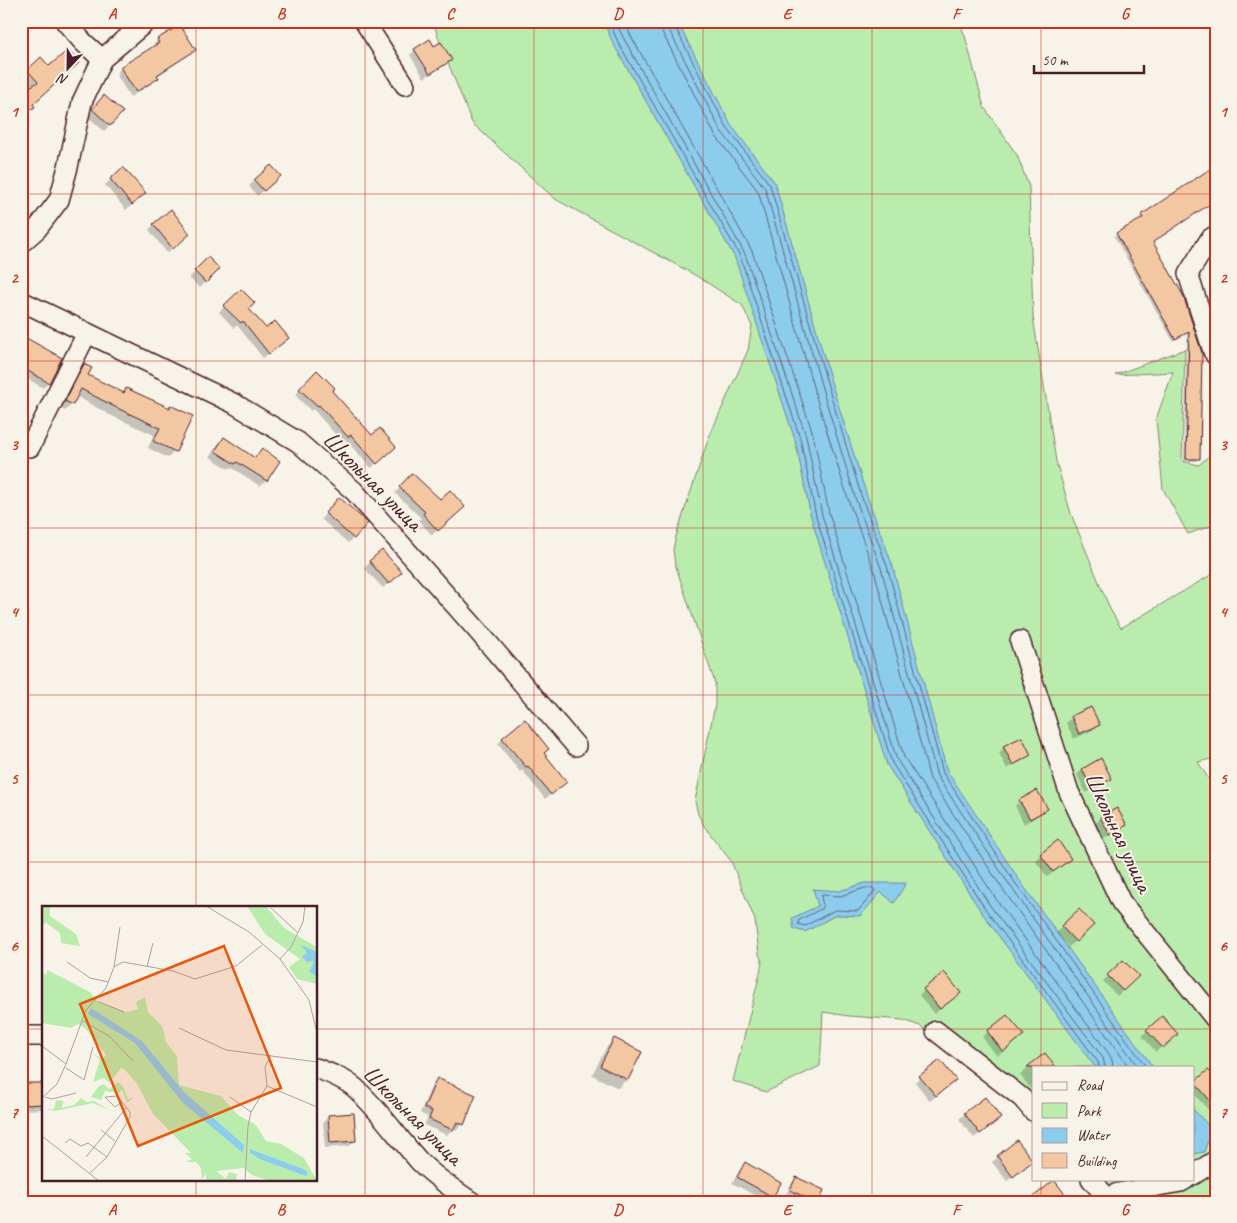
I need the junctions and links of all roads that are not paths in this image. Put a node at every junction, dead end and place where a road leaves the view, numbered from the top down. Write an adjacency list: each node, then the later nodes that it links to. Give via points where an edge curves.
1 (65, 21): 4 (street)
2 (147, 21): 4 (street)
3 (364, 21): 5 (street)
4 (102, 59): 7 (street, via 82,102 59,200 38,229)
5 (405, 85)
6 (1216, 234): 9 (street, via 1188,274)
7 (21, 243)
8 (21, 301): 10 (street, Школьная улица)
9 (1209, 315): 11 (street)
10 (88, 333): 12 (street); 14 (street, Школьная улица, via 235,404 298,442 354,490)
11 (1216, 356)
12 (30, 447)
13 (1020, 641): 15 (street, Школьная улица, via 1069,792 1121,902)
14 (576, 746)
15 (1216, 1020)
16 (936, 1031): 20 (street, via 1022,1098)
17 (21, 1036): 18 (street)
18 (42, 1036)
19 (318, 1069): 26 (street, Школьная улица, via 352,1086 422,1164)
20 (1032, 1110)
21 (1216, 1160): 22 (street)
22 (1194, 1173)
23 (1092, 1180): 25 (street)
24 (1184, 1180): 25 (street, via 1118,1193)
25 (1104, 1200)
26 (472, 1202)

